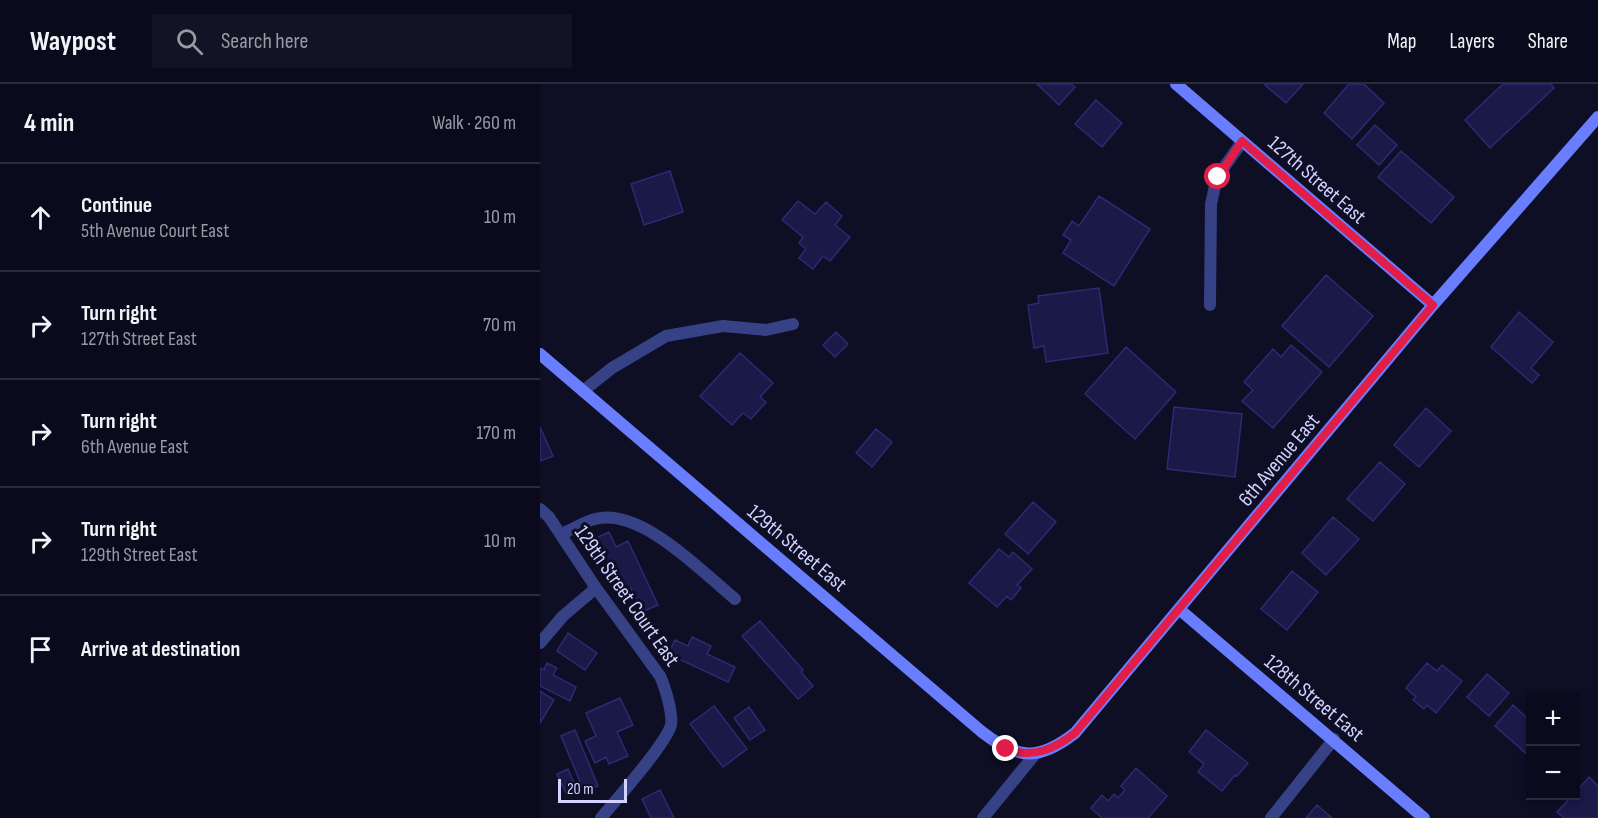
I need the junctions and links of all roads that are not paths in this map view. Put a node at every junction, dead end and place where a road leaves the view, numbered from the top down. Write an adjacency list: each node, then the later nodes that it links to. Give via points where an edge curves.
1 (1176, 84): 3 (street, 127th Street East)
2 (1598, 117): 4 (street, 6th Avenue East)
3 (1242, 141): 4 (street, 127th Street East); 5 (street, via 1218,177 1211,204)
4 (1433, 305): 13 (street, 6th Avenue East)
5 (1210, 306)
6 (793, 324): 8 (street, via 766,330 723,326 666,336 612,368)
7 (540, 354): 8 (street, 129th Street East)
8 (583, 391): 16 (street, 129th Street East, via 982,732 1006,749)
9 (540, 508): 10 (street, 129th Street Court East)
10 (561, 534): 11 (street, 129th Street Court East); 12 (street, via 595,519 621,518 654,532)
11 (596, 588): 14 (street, via 563,616); 17 (street, 129th Street Court East, via 660,676 666,687 671,725 660,746)
12 (735, 599)
13 (1179, 609): 15 (street, 128th Street East); 16 (street, 6th Avenue East, via 1075,733)
14 (540, 644)
15 (1334, 740): 19 (street); 20 (street, 128th Street East)
16 (1036, 753): 18 (street, 6th Avenue East)
17 (601, 818)
18 (982, 818)
19 (1271, 818)
20 (1425, 818)

